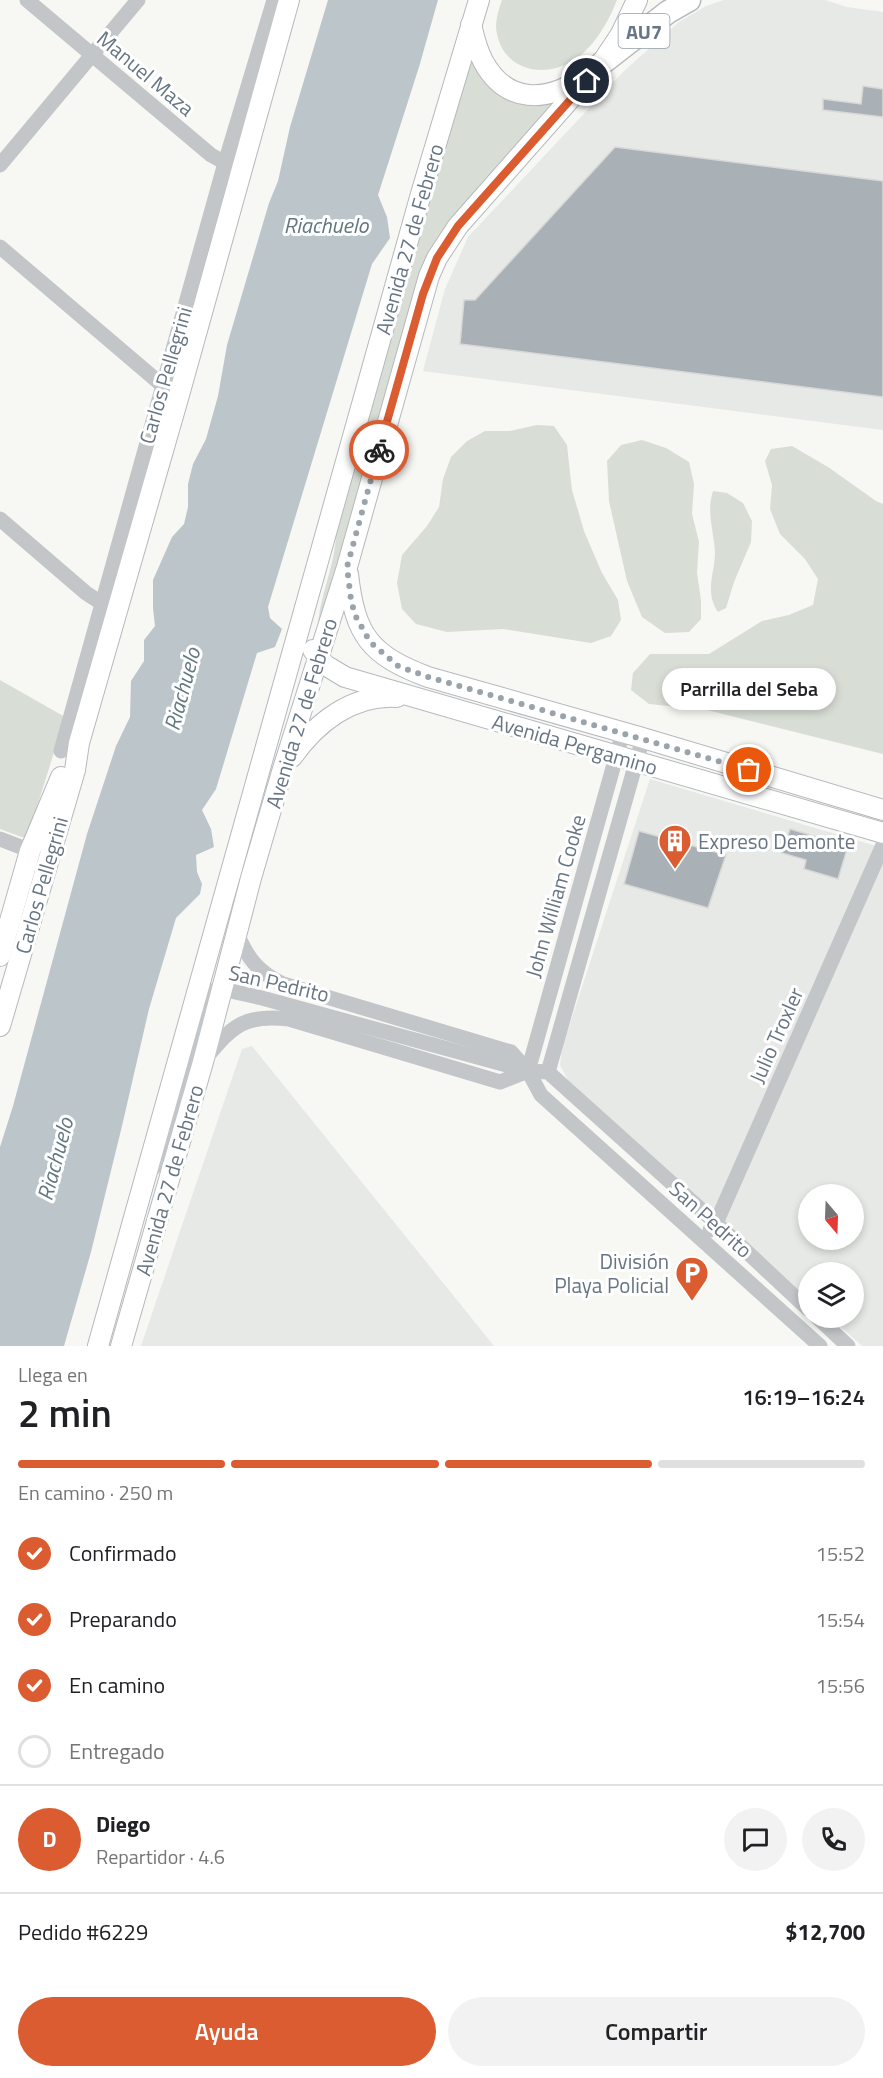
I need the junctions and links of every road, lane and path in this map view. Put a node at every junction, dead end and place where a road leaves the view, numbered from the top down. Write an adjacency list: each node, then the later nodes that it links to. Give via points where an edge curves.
1 (27, 0): 9 (street, Manuel Maza)
2 (138, 0): 9 (street)
3 (274, 0): 12 (street, Carlos Pellegrini)
4 (289, 0): 12 (main road, Carlos Pellegrini)
5 (479, 0): 8 (main road, Avenida 27 de Febrero)
6 (637, 0): 10 (main road, Avenida 27 de Febrero)
7 (689, 0): 10 (highway, AU7)
8 (471, 25): 10 (main road, via 487,68 517,93 554,93); 19 (main road, Avenida 27 de Febrero)
9 (92, 55): 11 (street); 12 (street, Manuel Maza, via 211,155)
10 (601, 64): 17 (main road, Avenida 27 de Febrero, via 458,226 437,258 423,294)
11 (0, 165)
12 (233, 167): 14 (street, Carlos Pellegrini); 15 (main road, Carlos Pellegrini)
13 (0, 247): 14 (street)
14 (162, 385): 15 (street); 18 (street, Carlos Pellegrini)
15 (179, 395): 18 (main road, Carlos Pellegrini)
16 (0, 519): 18 (street)
17 (347, 567): 20 (main road, Avenida 27 de Febrero); 22 (main road, Avenida Pergamino, via 351,600 362,630 398,666)
18 (109, 608): 24 (street, Carlos Pellegrini); 32 (main road, Carlos Pellegrini, via 79,743 54,793)
19 (304, 614): 20 (main road); 40 (main road, Avenida 27 de Febrero)
20 (318, 659): 21 (main road, Avenida Pergamino, via 345,677); 27 (main road, Avenida 27 de Febrero)
21 (414, 698): 25 (main road, Avenida Pergamino); 27 (main road, via 368,699 347,707 310,734)
22 (623, 732): 23 (main road, Avenida Pergamino); 25 (street, John William Cooke)
23 (643, 738): 26 (street, John William Cooke); 28 (main road, Avenida Pergamino)
24 (61, 751)
25 (616, 756): 26 (main road, Avenida Pergamino); 38 (street, John William Cooke)
26 (637, 762): 29 (main road, Avenida Pergamino); 39 (street, John William Cooke)
27 (282, 772): 33 (main road, Avenida 27 de Febrero)
28 (883, 810)
29 (883, 833)
30 (0, 839): 32 (street)
31 (883, 845): 41 (street, Julio Troxler)
32 (39, 854): 34 (main road, Carlos Pellegrini); 36 (main road, Carlos Pellegrini)
33 (237, 933): 35 (main road, Avenida 27 de Febrero); 38 (street, San Pedrito, via 247,956 270,978 511,1052)
34 (0, 956)
35 (222, 989): 37 (main road, Avenida 27 de Febrero); 38 (street, San Pedrito); 40 (street, San Pedrito, via 210,993 163,1157)
36 (0, 1026)
37 (203, 1062): 38 (street, San Pedrito, via 230,1030 241,1023 273,1017 500,1082); 46 (main road, Avenida 27 de Febrero)
38 (528, 1071): 39 (street, San Pedrito); 42 (street, San Pedrito, via 541,1095)
39 (548, 1072): 41 (street, San Pedrito)
40 (147, 1176): 45 (main road, Avenida 27 de Febrero)
41 (716, 1223): 42 (street, Julio Troxler); 43 (street, San Pedrito)
42 (702, 1238): 47 (street, San Pedrito)
43 (798, 1301)
44 (829, 1328): 48 (street)
45 (98, 1346)
46 (122, 1346)
47 (820, 1346)
48 (848, 1346)

